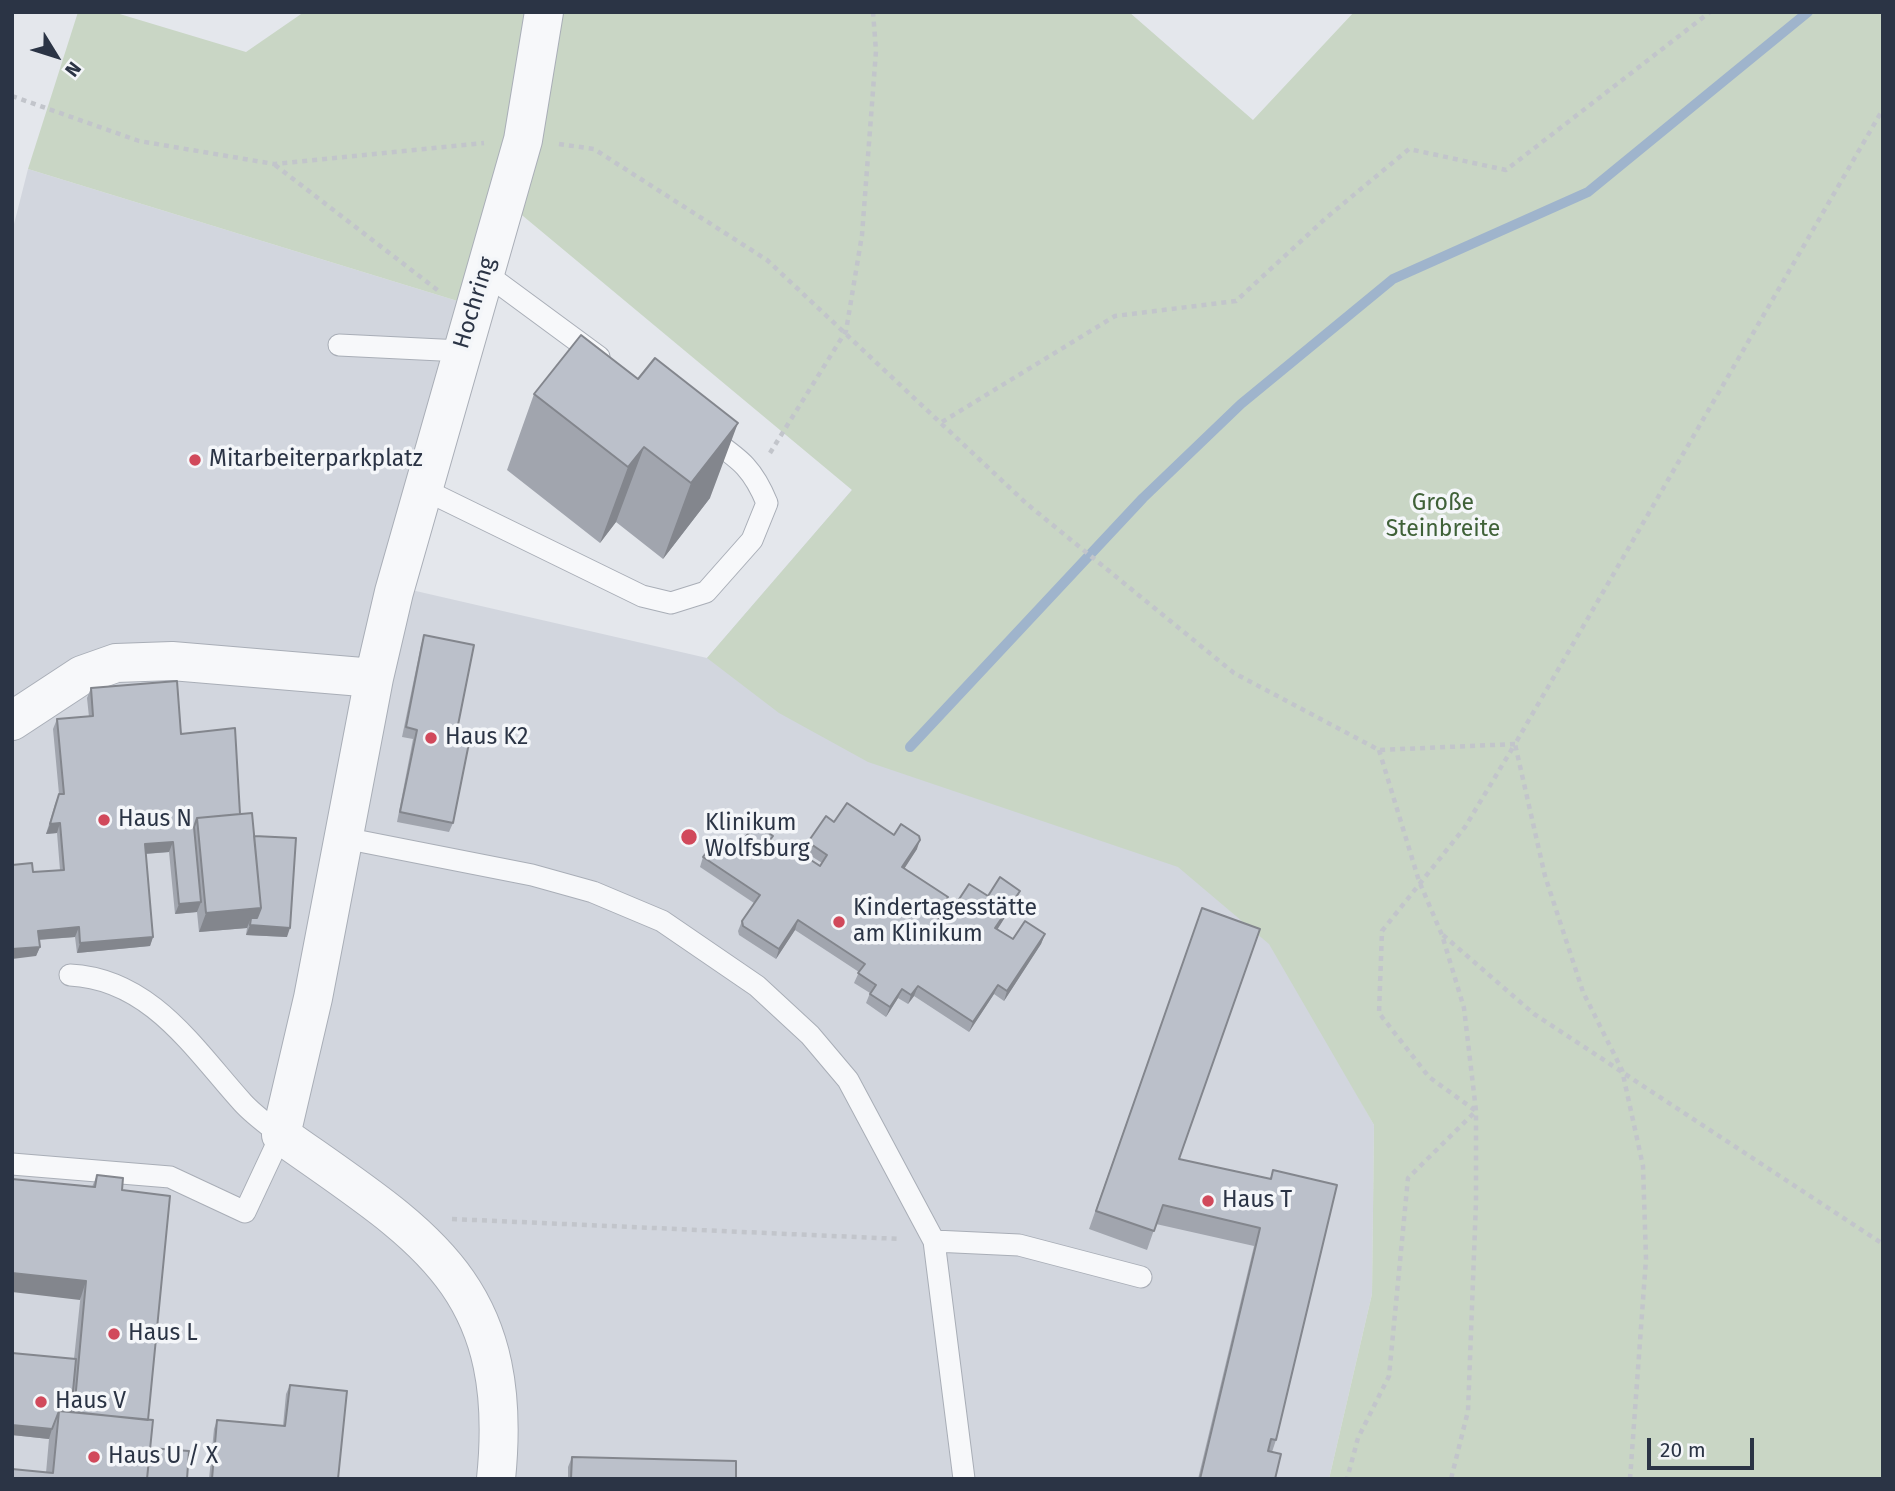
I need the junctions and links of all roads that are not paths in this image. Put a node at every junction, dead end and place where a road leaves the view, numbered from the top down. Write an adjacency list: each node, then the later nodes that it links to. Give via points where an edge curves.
1 (544, 12): 2 (street, Hochring, via 523,139)
2 (485, 273): 3 (street, Hochring); 5 (lane)
3 (466, 333): 4 (lane); 7 (street, Hochring)
4 (339, 345)
5 (615, 369)
6 (692, 425): 7 (lane, via 746,465 767,503 752,540 706,592 671,603 642,596)
7 (423, 489): 8 (street, Hochring)
8 (374, 678): 9 (street, via 172,661 116,663 82,675); 10 (street, Hochring)
9 (12, 722)
10 (344, 838): 12 (street, Hochring); 14 (lane, via 532,875 593,892 662,921 757,986 833,1062 848,1080)
11 (70, 975): 12 (lane, via 109,981 175,1024 245,1105)
12 (281, 1135): 13 (lane, via 245,1212 170,1177); 16 (street, via 396,1217 438,1255 463,1287 493,1362 500,1445)
13 (12, 1164)
14 (934, 1241): 15 (lane, via 1019,1245); 17 (lane)
15 (1141, 1277)
16 (496, 1479)
17 (964, 1479)

